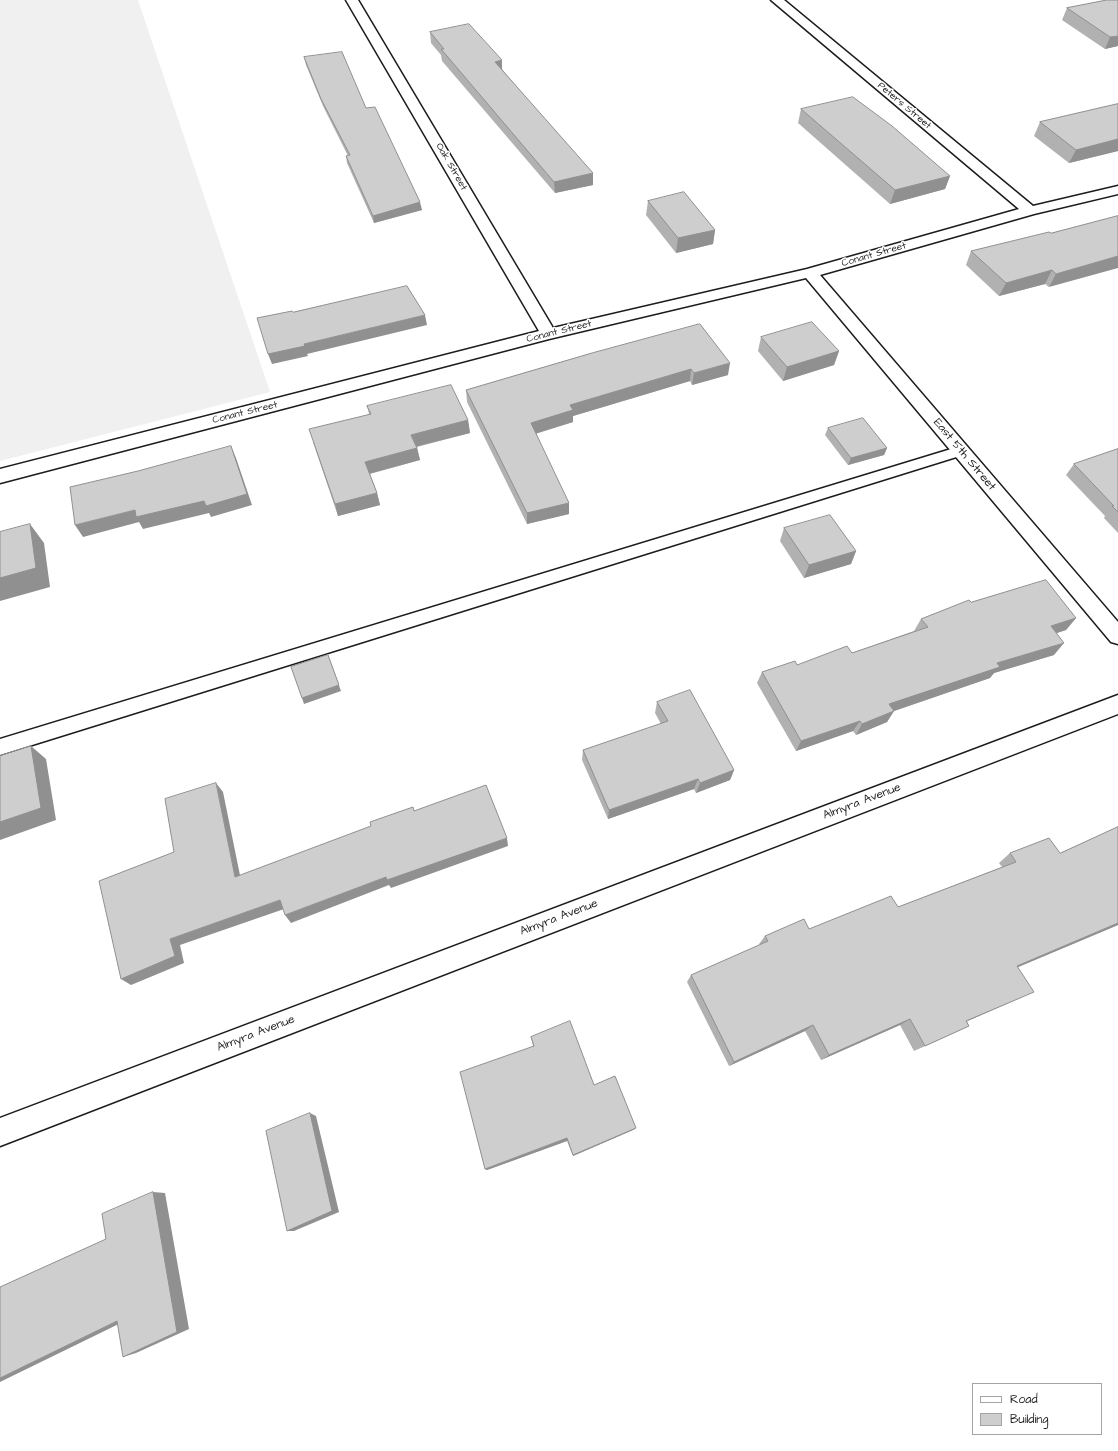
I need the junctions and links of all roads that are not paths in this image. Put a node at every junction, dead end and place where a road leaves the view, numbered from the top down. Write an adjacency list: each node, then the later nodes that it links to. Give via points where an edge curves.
1 (352, 0): 6 (street, Oak Street)
2 (777, 0): 4 (street, Peters Street)
3 (1118, 190): 4 (street, Conant Street)
4 (1030, 211): 5 (street, Conant Street)
5 (810, 273): 6 (street, Conant Street); 7 (street, East 5th Street)
6 (549, 334): 8 (street, Conant Street)
7 (961, 451): 9 (street, East 5th Street); 11 (lane)
8 (0, 476)
9 (1118, 636)
10 (1118, 704): 12 (street, Almyra Avenue)
11 (0, 746)
12 (0, 1132)

